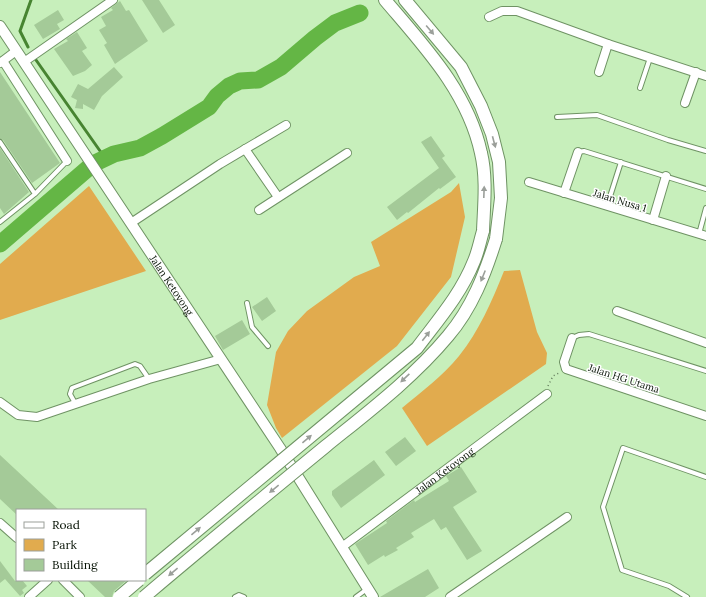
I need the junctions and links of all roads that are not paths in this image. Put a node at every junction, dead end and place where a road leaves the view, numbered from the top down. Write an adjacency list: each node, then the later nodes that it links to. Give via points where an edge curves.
1 (113, 0): 10 (street)
2 (385, 0): 55 (main road, one-way to 2, bridge, via 417,348 447,310 474,260 483,231 484,176 481,153 470,120 458,92 443,70)
3 (405, 0): 63 (main road, one-way to 63, bridge, via 461,68 492,134 499,162 501,198 496,239 484,277 448,336 379,403)
4 (489, 17): 6 (street, via 502,11 517,11)
5 (0, 26): 7 (street, Jalan Ketoyong)
6 (608, 44): 8 (street); 11 (street)
7 (16, 51): 9 (street); 10 (street, Jalan Ketoyong)
8 (650, 57): 12 (street); 14 (lane)
9 (1, 62): 23 (street)
10 (24, 62): 36 (street, Jalan Ketoyong)
11 (599, 72)
12 (696, 72): 13 (street); 15 (street)
13 (706, 76)
14 (640, 88)
15 (685, 103)
16 (557, 117): 20 (lane, via 597,115)
17 (286, 125): 19 (street)
18 (0, 142): 29 (lane)
19 (245, 150): 30 (street); 36 (street)
20 (706, 151)
21 (578, 152): 24 (lane, via 584,151); 28 (street)
22 (347, 153): 30 (street)
23 (67, 161): 29 (lane)
24 (621, 162): 25 (lane); 31 (lane)
25 (666, 176): 27 (lane); 34 (street)
26 (529, 182): 28 (street, Jalan Nusa 1)
27 (706, 189)
28 (564, 193): 31 (street, Jalan Nusa 1)
29 (35, 194): 35 (lane)
30 (278, 197): 33 (street)
31 (607, 206): 34 (street, Jalan Nusa 1)
32 (706, 208): 37 (lane)
33 (260, 210)
34 (653, 220): 37 (street, Jalan Nusa 1)
35 (0, 222)
36 (131, 223): 43 (street, Jalan Ketoyong)
37 (702, 235)
38 (247, 304): 42 (lane, via 252,327)
39 (617, 311): 41 (street)
40 (572, 338): 44 (lane, via 589,334); 49 (street, Jalan HG Utama, via 564,362 566,370)
41 (706, 343)
42 (268, 346)
43 (221, 359): 45 (street); 54 (street, Jalan Ketoyong)
44 (706, 371)
45 (149, 379): 48 (street); 48 (lane, via 140,366 135,364 72,388 70,394)
46 (547, 394): 54 (street, Jalan Ketoyong)
47 (0, 402): 48 (street, via 18,415 31,417)
48 (75, 403)
49 (706, 416)
50 (706, 476): 68 (lane, via 623,448 603,507 622,570 669,586)
51 (567, 517): 67 (street)
52 (0, 523): 53 (street)
53 (16, 537)
54 (342, 547): 59 (street, Jalan Ketoyong)
55 (146, 573)
56 (47, 581): 60 (street)
57 (64, 581): 61 (street)
58 (137, 581): 62 (main road, bridge)
59 (370, 593): 66 (lane)
60 (30, 597)
61 (80, 597)
62 (119, 597)
63 (144, 597)
64 (235, 597): 65 (lane)
65 (244, 597)
66 (356, 597)
67 (450, 597)
68 (687, 597)

